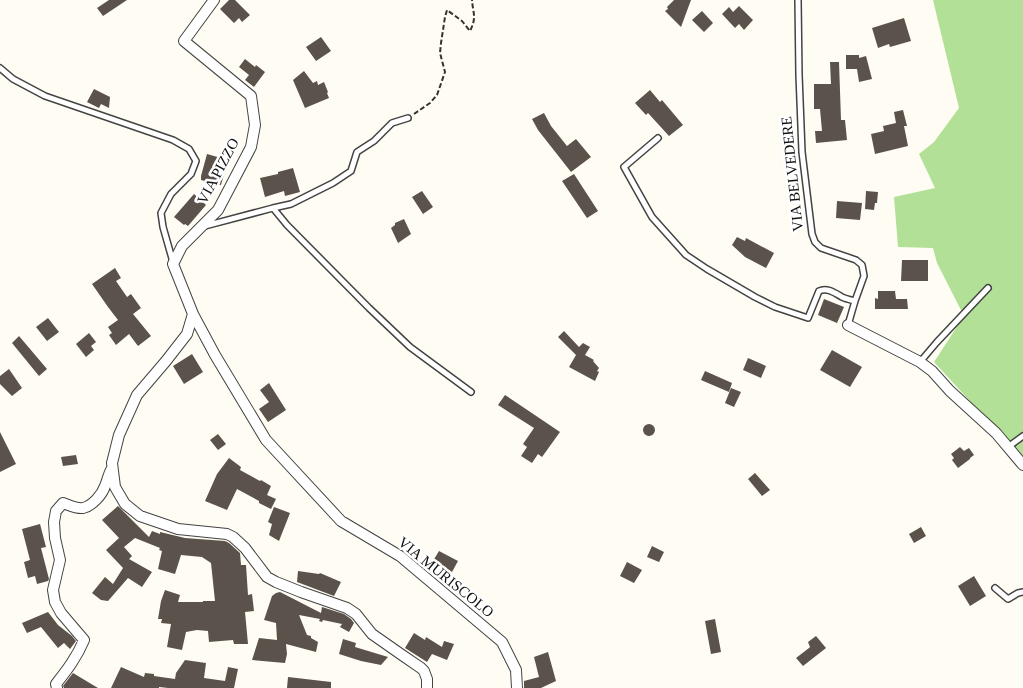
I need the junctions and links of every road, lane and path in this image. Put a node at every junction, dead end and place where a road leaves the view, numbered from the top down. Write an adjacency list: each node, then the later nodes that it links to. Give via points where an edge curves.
1 (214, 0): 8 (street, VIA PIZZO, via 184,41 251,96 255,125 251,147 240,170 218,210)
2 (472, 0): 5 (path, via 475,12 470,31 447,10 440,53 445,72 437,95 430,104)
3 (798, 0): 11 (lane, VIA BELVEDERE, via 802,152 812,234 821,248 862,265 864,276)
4 (0, 68): 9 (lane, via 45,96 173,140 189,149 196,161 191,174 171,194 161,213)
5 (408, 118): 7 (lane, via 392,123 374,142 357,152 351,171 333,183 291,204)
6 (658, 138): 11 (lane, via 624,167 652,216 686,255 755,297 808,318 822,289)
7 (273, 208): 8 (lane); 15 (lane, via 410,347)
8 (200, 227): 9 (street, VIA PIZZO, via 182,246)
9 (173, 264): 12 (street, VIA MURISCOLO)
10 (988, 288): 14 (lane)
11 (855, 301): 13 (lane, VIA BELVEDERE)
12 (193, 314): 19 (street, via 187,334 137,395 119,435); 24 (street, VIA MURISCOLO, via 266,440 341,522 400,556 502,642 516,670)
13 (848, 325): 14 (street, VIA BELVEDERE)
14 (920, 362): 17 (street, VIA BELVEDERE)
15 (471, 392)
16 (1023, 436): 17 (lane)
17 (1008, 447): 18 (street, VIA BELVEDERE)
18 (1023, 465)
19 (112, 468): 22 (street, via 100,495 90,505 81,508 63,503 56,512 55,538 60,560 53,590 55,602 84,640 56,684); 23 (street, via 118,493 125,504 140,516 178,529 233,537 267,577 356,614 372,634 424,671)
20 (995, 588): 21 (lane, via 1008,599)
21 (1023, 592)
22 (57, 688)
23 (427, 688)
24 (517, 688)

